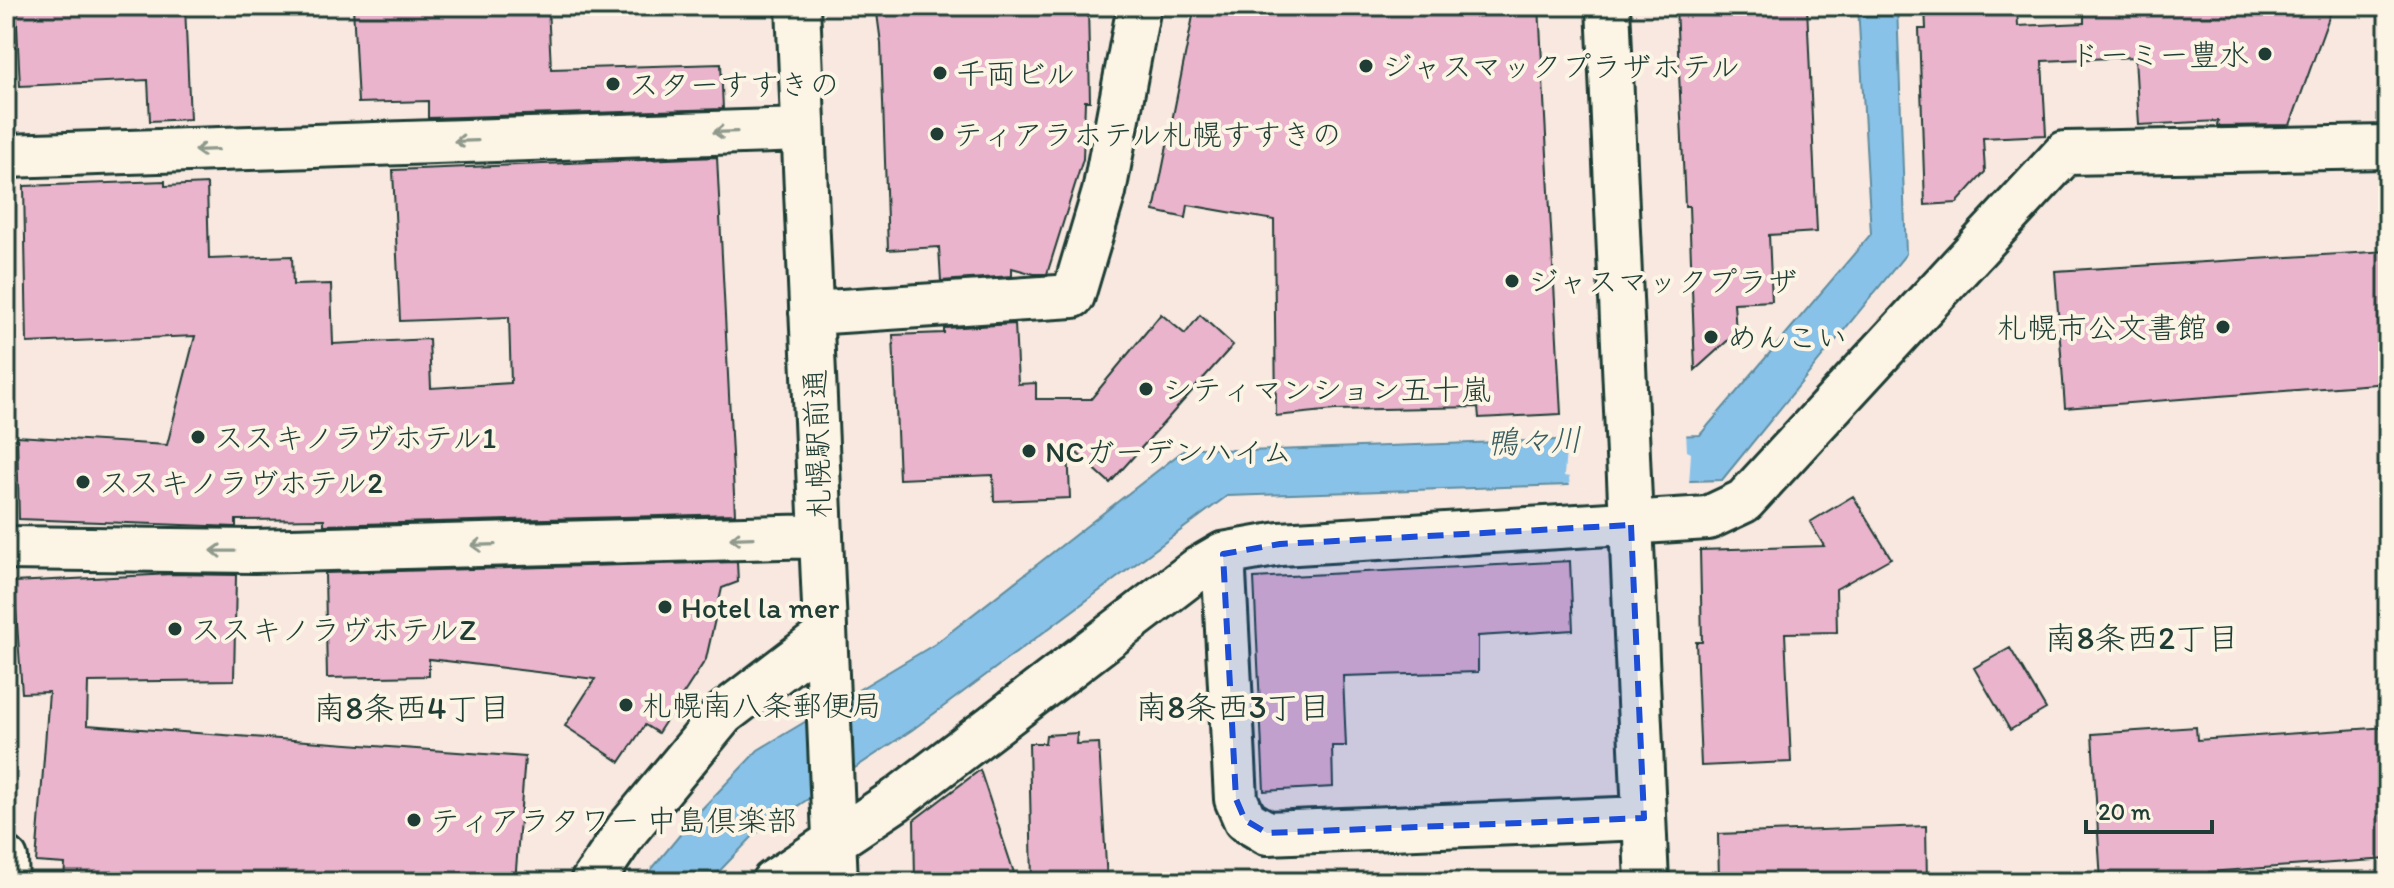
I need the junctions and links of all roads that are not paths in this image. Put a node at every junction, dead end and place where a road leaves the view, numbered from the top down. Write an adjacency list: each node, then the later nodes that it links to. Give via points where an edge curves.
1 (798, 6): 4 (street, 札幌駅前通)
2 (1139, 6): 7 (street, via 1104,192 1073,296)
3 (1608, 6): 8 (street)
4 (803, 130): 6 (street, one-way to 6); 7 (street, 札幌駅前通)
5 (2388, 147): 8 (street, via 2065,153 1744,501 1708,518)
6 (6, 156)
7 (811, 313): 9 (street, 札幌駅前通)
8 (1631, 510): 11 (street); 13 (street)
9 (820, 536): 10 (street, one-way to 10, via 254,551); 12 (street, 札幌駅前通)
10 (6, 548)
11 (1223, 554): 13 (street, via 1236,799 1245,820 1267,833); 15 (street, via 1116,629)
12 (825, 636): 15 (street, 札幌駅前通); 18 (street, via 723,714 627,830)
13 (1644, 818): 20 (street)
14 (6, 859): 16 (street)
15 (835, 863): 19 (street)
16 (6, 870): 17 (street)
17 (7, 882)
18 (592, 882)
19 (773, 882)
20 (1647, 882)

